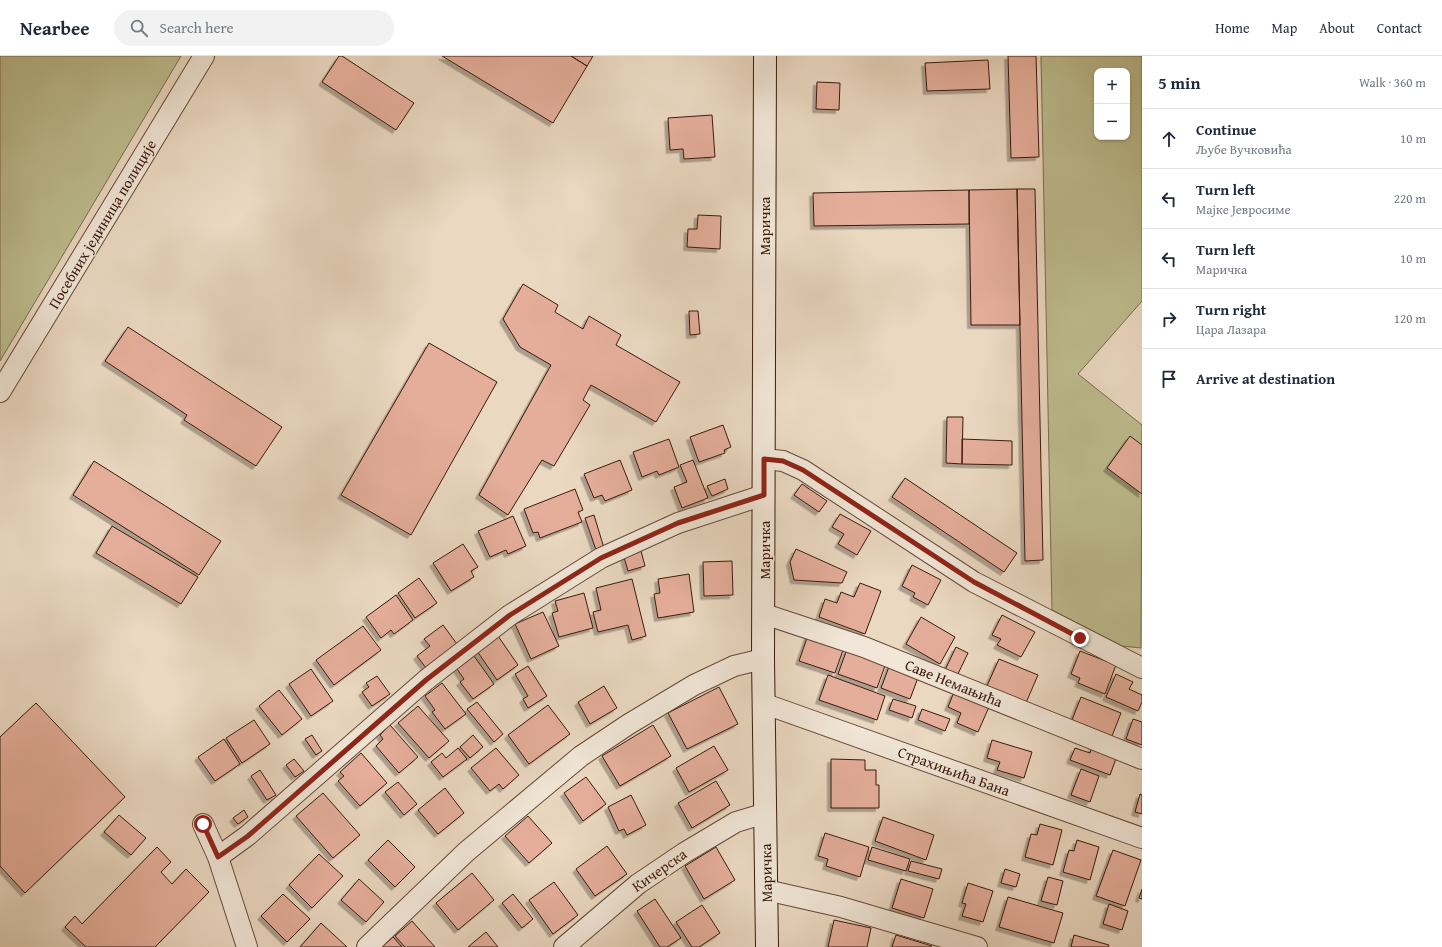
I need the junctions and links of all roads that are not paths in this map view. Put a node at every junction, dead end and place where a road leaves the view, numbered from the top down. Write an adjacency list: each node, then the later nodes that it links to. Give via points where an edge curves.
1 (204, 56): 3 (street, Посебних јединица полиције)
2 (765, 56): 4 (street, Маричка)
3 (0, 392)
4 (764, 459): 5 (street, Маричка); 8 (street, via 783,461 803,470 974,582)
5 (764, 495): 6 (street, Маричка); 14 (street, via 678,523 601,558 510,615 426,680 248,836)
6 (764, 614): 7 (street, Маричка); 10 (street, Саве Немањића, via 864,647)
7 (763, 658): 9 (street, Маричка); 17 (street, via 734,666 694,686 580,756 466,852)
8 (1142, 668)
9 (765, 704): 11 (street, Маричка); 13 (street, Страхињића Бана)
10 (1142, 759)
11 (766, 813): 15 (street, Маричка); 18 (street, Кичерска, via 736,822 684,852 638,884)
12 (203, 824): 14 (street)
13 (1142, 838)
14 (218, 857): 16 (street)
15 (766, 890): 19 (street, Маричка); 20 (street, via 841,906)
16 (247, 947)
17 (367, 947)
18 (564, 947)
19 (767, 947)
20 (977, 947)

